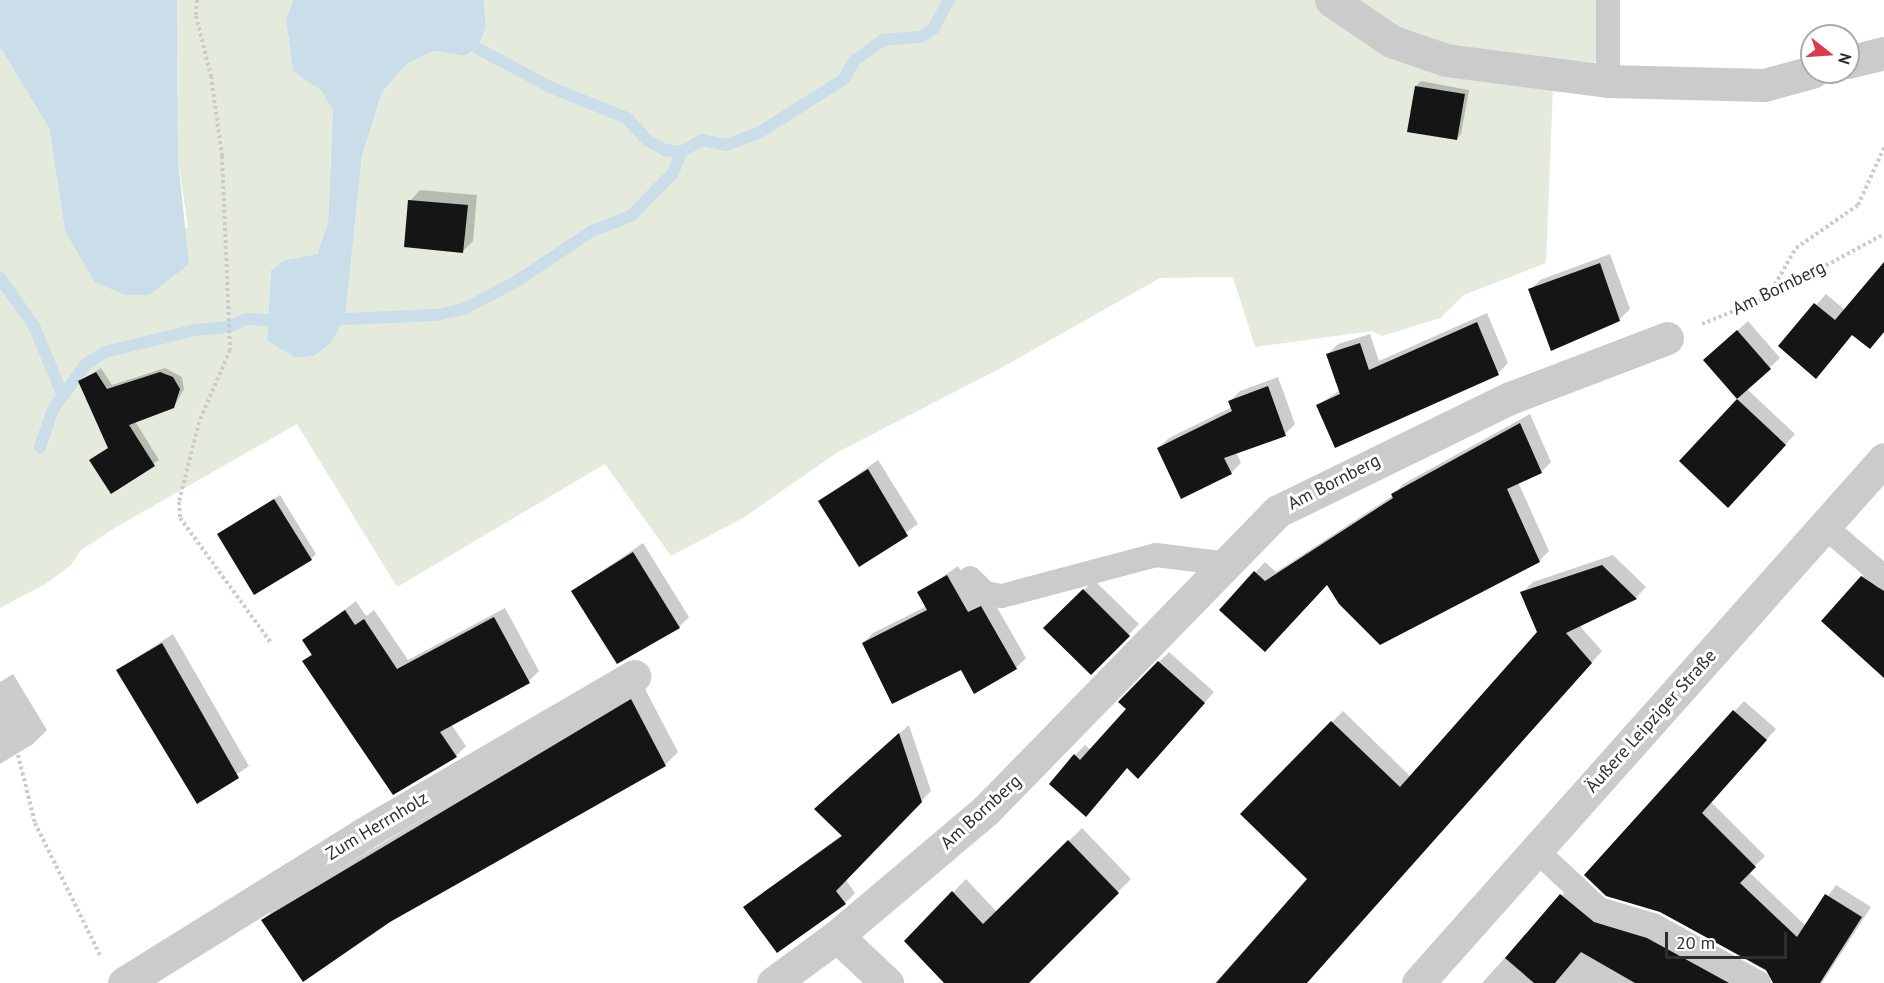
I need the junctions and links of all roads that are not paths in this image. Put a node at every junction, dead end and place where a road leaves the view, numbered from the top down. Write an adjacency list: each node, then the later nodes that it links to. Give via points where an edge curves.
1 (1330, 0): 6 (street, via 1391,40 1446,60)
2 (1608, 0): 6 (lane)
3 (1884, 53): 4 (street)
4 (1860, 60)
5 (1800, 75): 6 (street, via 1764,84)
6 (1608, 81)
7 (1667, 338): 10 (street, Am Bornberg, via 1510,398 1278,511)
8 (1884, 459): 9 (street, Äußere Leipziger Straße)
9 (1824, 526): 11 (lane); 14 (street, Äußere Leipziger Straße)
10 (1228, 564): 12 (lane, via 1156,555 1002,596 985,593); 15 (street, Am Bornberg, via 986,810)
11 (1884, 577)
12 (970, 578)
13 (634, 676): 16 (street, Zum Herrnholz)
14 (1536, 850): 19 (street, Äußere Leipziger Straße); 20 (lane, via 1599,909 1653,925)
15 (837, 936): 17 (street, Am Bornberg); 18 (street)
16 (114, 973)
17 (773, 983)
18 (887, 983)
19 (1418, 983)
20 (1759, 983)

